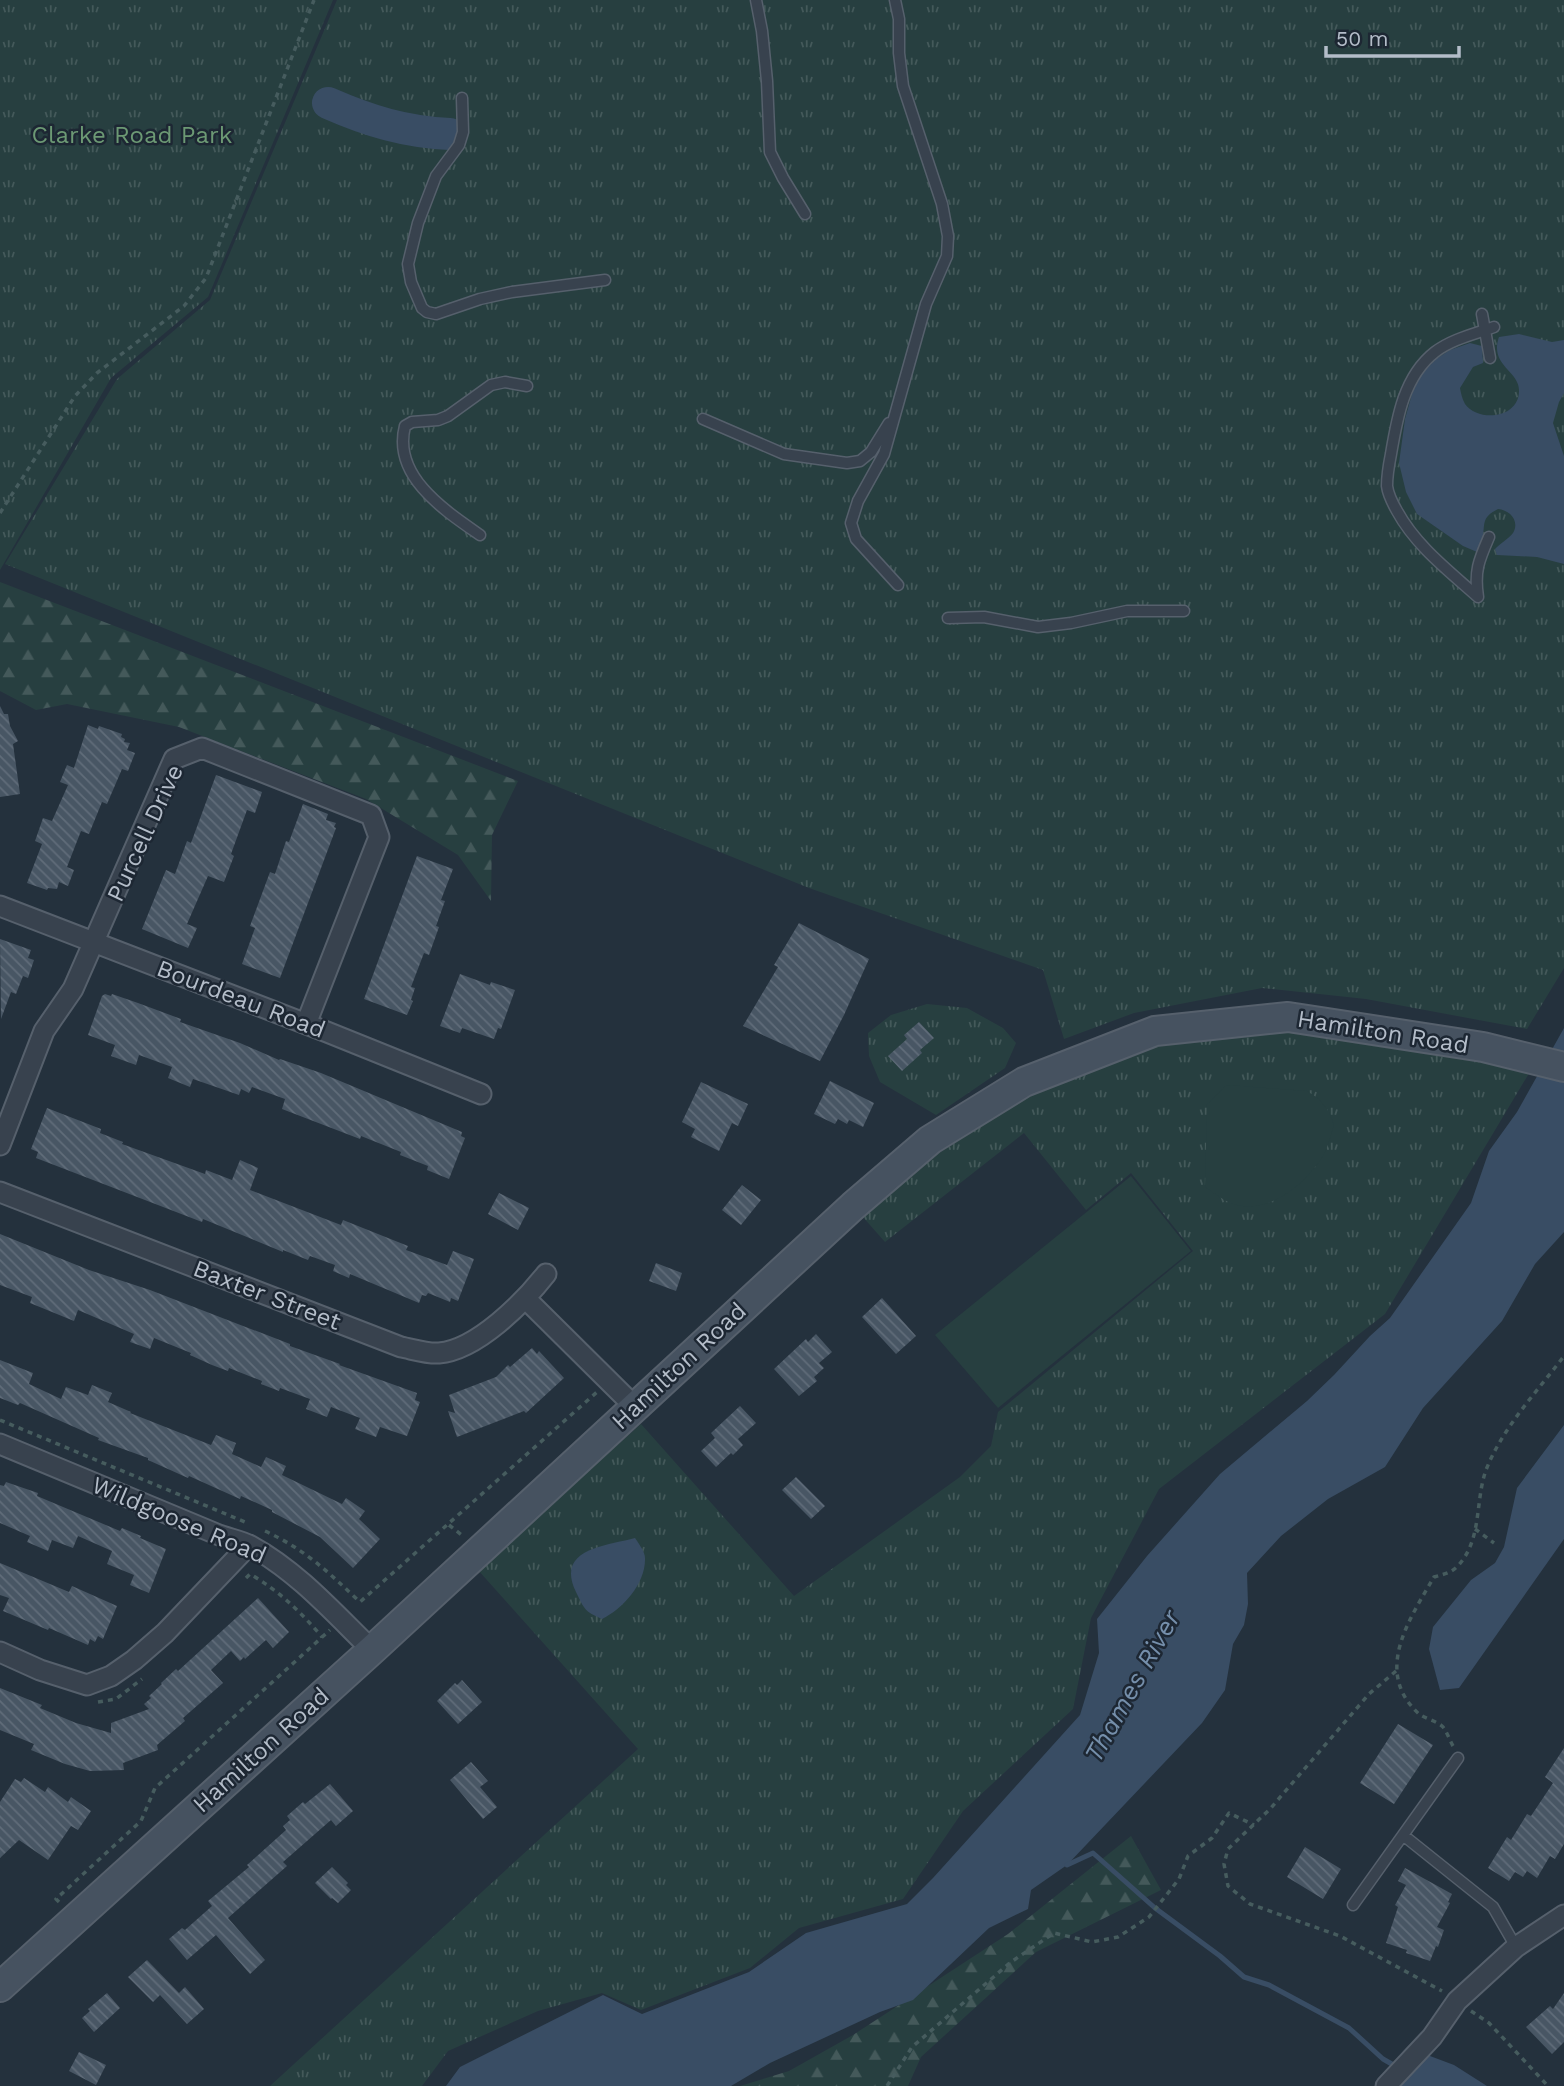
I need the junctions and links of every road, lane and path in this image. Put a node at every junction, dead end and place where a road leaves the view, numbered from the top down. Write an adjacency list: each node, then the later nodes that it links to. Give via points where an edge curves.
1 (314, 0): 13 (path, via 206,278 184,306 97,373 75,396)
2 (757, 0): 5 (lane, via 770,152)
3 (895, 0): 11 (lane, via 903,86 948,236 947,256 926,304)
4 (462, 98): 6 (lane, via 459,145 436,176 408,264 422,308 436,314 512,292)
5 (805, 214)
6 (604, 280)
7 (1482, 314): 8 (lane)
8 (1490, 329): 9 (lane); 15 (lane, via 1435,352 1409,384 1394,432 1387,487 1397,511 1424,548 1478,597 1478,562)
9 (1490, 358)
10 (527, 386): 14 (lane, via 491,385 448,416 405,426 405,452 414,478 441,508)
11 (897, 412): 12 (lane, via 871,452 860,461 847,463 785,454); 16 (lane, via 884,454 851,523 856,539)
12 (703, 419)
13 (0, 513)
14 (480, 535)
15 (1489, 537)
16 (898, 585)
17 (1184, 611): 18 (lane, via 1127,611 1038,627 984,617)
18 (948, 618)
19 (0, 906): 20 (street, Bourdeau Road)
20 (94, 943): 21 (street, Bourdeau Road); 21 (street, Purcell Drive, via 174,759 202,748 371,816 375,826 379,837); 24 (street, Purcell Drive, via 73,989 44,1031)
21 (306, 1024): 23 (street, Bourdeau Road)
22 (1564, 1067): 30 (main road, Hamilton Road, via 1483,1047 1288,1017 1155,1031 1024,1082 921,1148)
23 (481, 1094)
24 (0, 1145)
25 (0, 1192): 27 (street, Baxter Street, via 401,1348 438,1353 465,1345)
26 (546, 1274): 27 (street, Baxter Street)
27 (526, 1299): 29 (street)
28 (1564, 1356): 33 (path, via 1507,1427 1485,1472)
29 (610, 1382): 30 (street); 31 (path, via 360,1602 318,1562 285,1541)
30 (635, 1407): 37 (main road, Hamilton Road)
31 (0, 1420)
32 (0, 1444): 35 (street, Wildgoose Road)
33 (1475, 1529): 34 (path); 39 (path, via 1466,1556 1455,1570 1434,1577 1403,1633 1396,1671 1402,1693 1421,1715 1442,1726)
34 (1494, 1543)
35 (248, 1545): 37 (street, Wildgoose Road, via 302,1582); 38 (street, via 165,1633 111,1676 87,1685)
36 (322, 1637): 44 (path, via 155,1788 141,1821 56,1899)
37 (372, 1650): 44 (main road, Hamilton Road)
38 (0, 1652)
39 (1458, 1758): 41 (lane)
40 (1254, 1825): 47 (path, via 1228,1814 1212,1838 1188,1856 1179,1879 1149,1917 1118,1937 1092,1942 1054,1933 1011,1962 912,2047)
41 (1403, 1835): 42 (lane); 45 (lane, via 1493,1907)
42 (1353, 1905)
43 (1564, 1915): 45 (street)
44 (75, 1919): 46 (main road, Hamilton Road)
45 (1516, 1947): 48 (street, via 1457,2001 1432,2037)
46 (0, 1987)
47 (887, 2086)
48 (1386, 2086)

